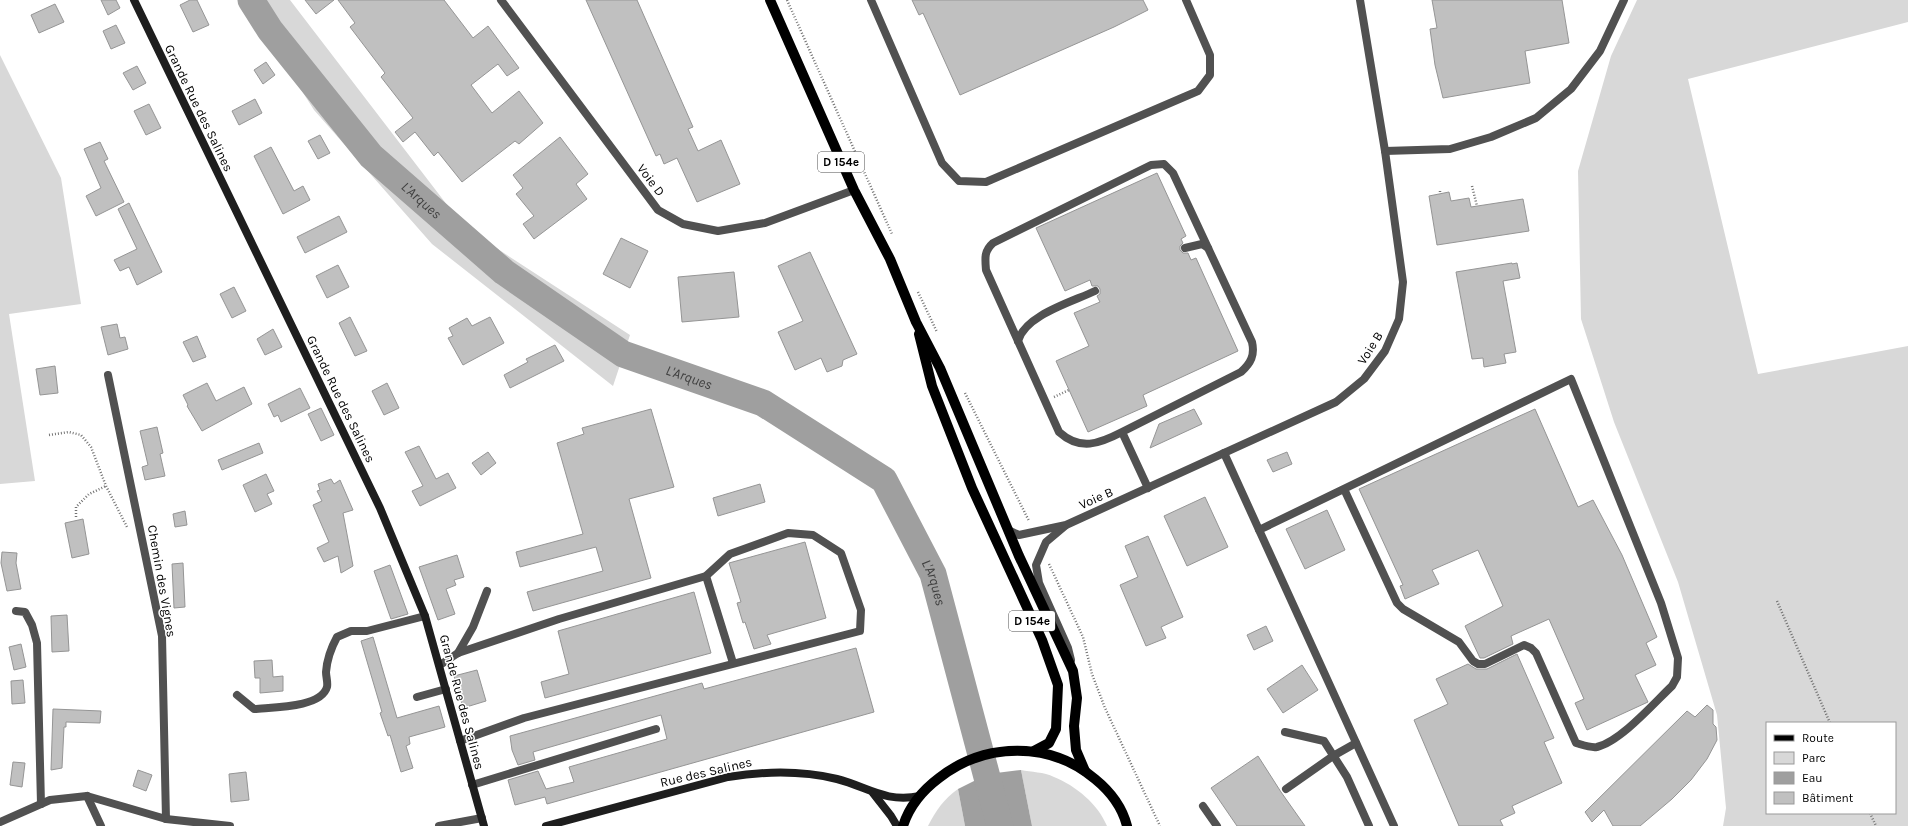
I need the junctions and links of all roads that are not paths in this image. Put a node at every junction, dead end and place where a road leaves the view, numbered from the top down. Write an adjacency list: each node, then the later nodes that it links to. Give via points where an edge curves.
1 (134, 0): 26 (main road, Grande Rue des Salines, via 380,508)
2 (501, 0): 9 (street, Voie D, via 658,210 683,224 718,231 765,223)
3 (770, 0): 9 (main road, D 154e)
4 (871, 0): 5 (street, via 942,163 959,181 986,182 1198,91 1210,75 1210,54)
5 (1186, 0)
6 (1360, 0): 8 (street, Voie B)
7 (1624, 0): 8 (street, via 1600,51 1572,89 1536,118 1491,137 1450,149)
8 (1385, 151): 17 (street, Voie B, via 1403,282 1399,319 1385,351 1364,379 1336,402)
9 (854, 190): 13 (main road, D 154e, via 890,259)
10 (1186, 248): 11 (street, via 1202,244)
11 (1208, 248): 14 (street, via 1168,166 1158,163 1144,168 994,243 987,249 986,270); 16 (street, via 1252,342 1253,356 1241,372)
12 (1095, 291): 14 (street, via 1036,318 1027,326)
13 (916, 322): 21 (main road, D 154e, via 940,368); 38 (main road, D 154e, via 932,386 969,481 1042,640 1058,685 1056,729 1049,742)
14 (1018, 341): 16 (street, via 1059,432 1066,439 1080,443 1095,443)
15 (108, 374): 49 (street, Chemin des Vignes, via 162,636)
16 (1122, 432): 18 (street)
17 (1224, 453): 18 (street, Voie B); 22 (street)
18 (1148, 488): 20 (street, Voie B)
19 (1344, 489): 19 (street, via 1571,379 1661,603 1678,658 1677,677 1672,686 1618,737 1598,747 1576,743 1536,653 1531,648 1524,645 1485,664 1478,664 1459,642 1397,603); 22 (street)
20 (1066, 525): 21 (street, Voie B, via 1019,535); 30 (street, Voie B, via 1046,542 1036,565 1039,583 1068,648)
21 (1008, 530): 30 (main road, D 154e)
22 (1259, 530): 37 (street)
23 (706, 576): 27 (street, via 558,618); 28 (street); 28 (street, via 730,554 788,533 813,535 841,553 861,610 860,631)
24 (487, 591): 27 (street, via 473,627)
25 (16, 611): 46 (street, via 25,612 38,643)
26 (425, 616): 29 (main road, Grande Rue des Salines); 32 (street, via 368,631 351,631 336,637 326,672 327,686 322,696 311,702 254,709)
27 (458, 653): 29 (street)
28 (733, 663): 36 (street, via 524,718)
29 (440, 664): 31 (main road, Grande Rue des Salines)
30 (1073, 671): 40 (main road, D 154e, via 1077,698 1074,726 1076,750)
31 (446, 689): 33 (street); 36 (main road, Grande Rue des Salines)
32 (237, 695)
33 (417, 697)
34 (656, 729): 41 (street)
35 (1285, 732): 39 (street, via 1324,741)
36 (460, 741): 41 (main road, Grande Rue des Salines)
37 (1356, 744): 39 (street); 63 (street)
38 (1034, 751): 40 (main road, via 1059,758); 45 (main road, via 997,751 977,756 958,764)
39 (1333, 756): 42 (street); 62 (street, via 1347,777)
40 (1085, 770): 60 (main road, via 1115,798)
41 (472, 785): 48 (main road, Grande Rue des Salines)
42 (1286, 789)
43 (872, 792): 45 (main road, Rue des Salines, via 890,798); 57 (main road, Rue des Salines, via 850,783 821,776 777,771 755,773 728,777); 58 (main road, Rue des Salines)
44 (87, 796): 46 (street, via 50,800); 49 (street); 53 (street)
45 (920, 796): 59 (main road)
46 (41, 804): 50 (street)
47 (1203, 806): 61 (street)
48 (482, 818): 55 (street); 56 (main road, Grande Rue des Salines)
49 (166, 819): 51 (street)
50 (0, 822)
51 (177, 823): 52 (street)
52 (218, 825): 54 (street)
53 (101, 826)
54 (230, 826)
55 (439, 826)
56 (484, 826)
57 (546, 826)
58 (897, 826)
59 (903, 826)
60 (1127, 826)
61 (1216, 826)
62 (1369, 826)
63 (1394, 826)

